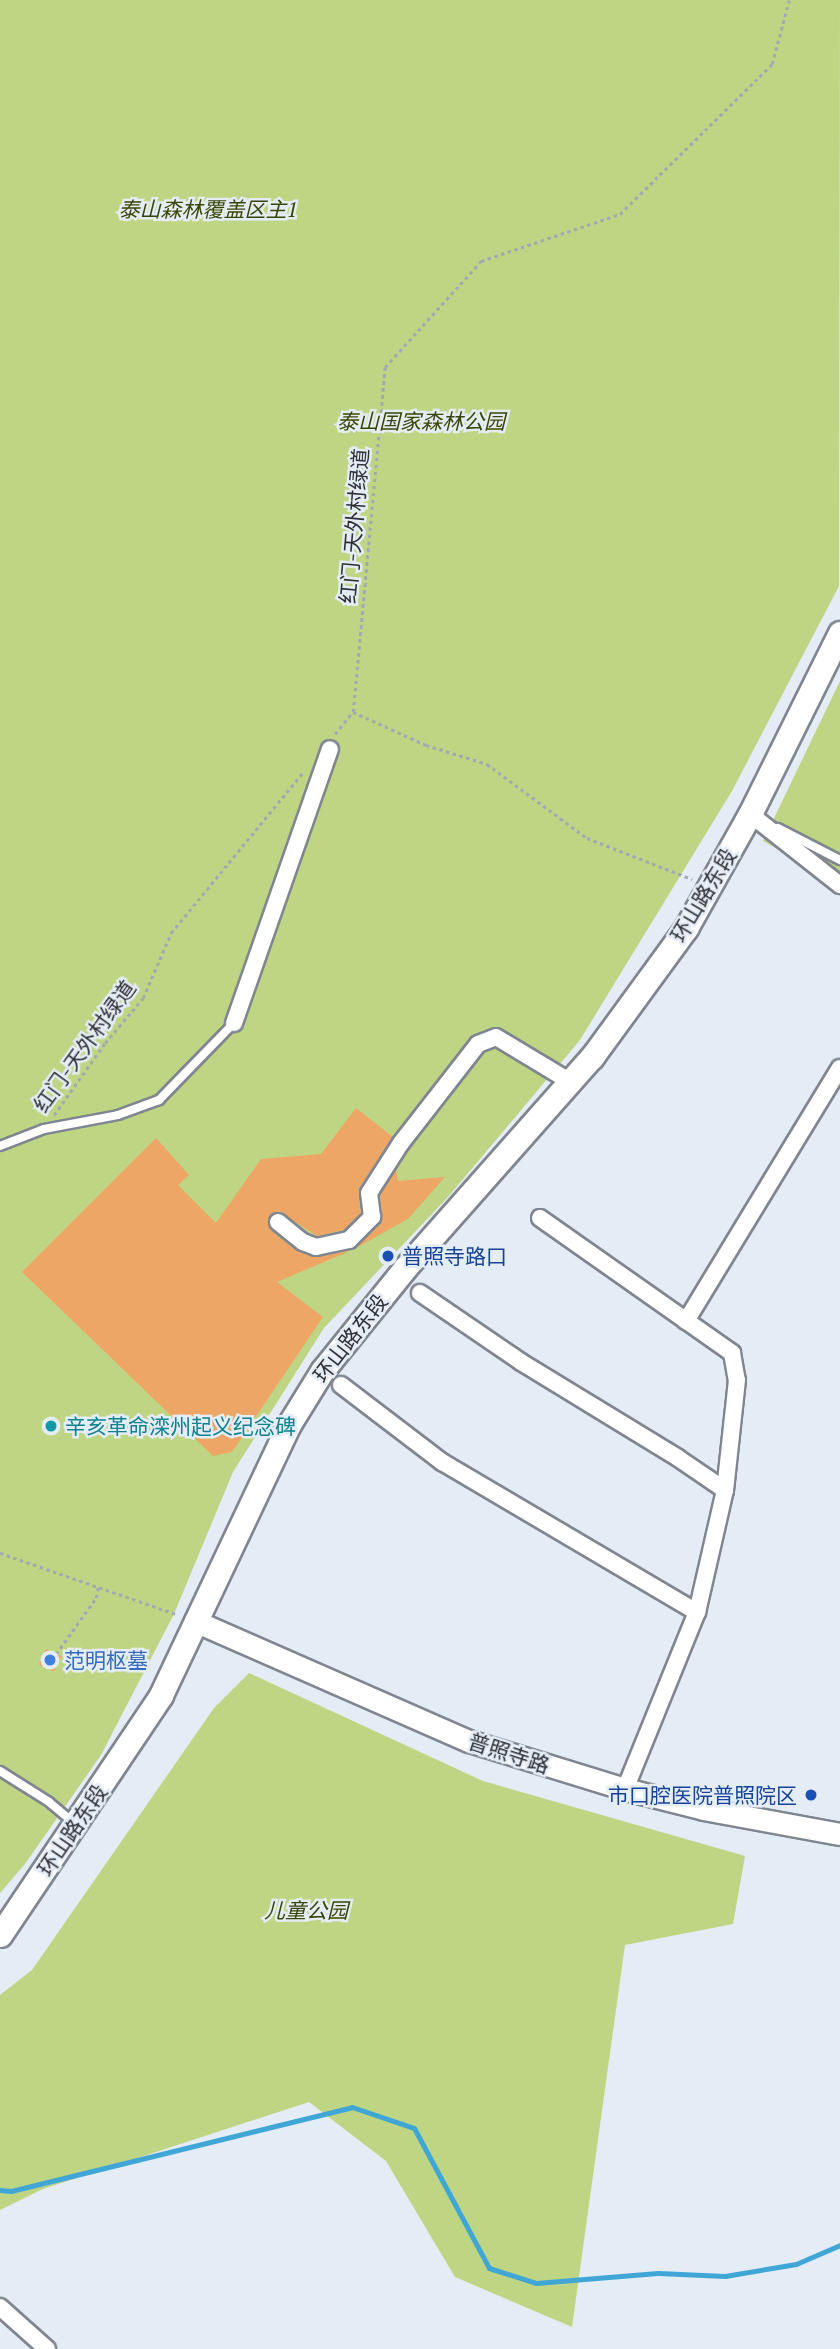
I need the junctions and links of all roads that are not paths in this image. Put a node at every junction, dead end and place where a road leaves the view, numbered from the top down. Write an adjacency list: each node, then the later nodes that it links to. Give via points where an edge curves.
1 (840, 633): 3 (main road, 环山路东段)
2 (329, 746): 6 (street)
3 (750, 814): 4 (lane); 5 (street); 8 (main road, 环山路东段, via 686,928)
4 (840, 860)
5 (840, 885)
6 (234, 1023): 9 (lane, via 159,1100 118,1115 44,1129)
7 (840, 1068): 13 (street)
8 (571, 1082): 11 (street, via 496,1037 478,1044 401,1143 369,1193 372,1217 349,1240 316,1247); 17 (main road, 环山路东段, via 405,1268 323,1371 288,1426)
9 (0, 1146)
10 (540, 1218): 13 (street)
11 (278, 1222)
12 (420, 1293): 15 (street)
13 (686, 1321): 15 (street, via 733,1353 737,1380)
14 (341, 1385): 16 (street, via 442,1462)
15 (725, 1490): 16 (street)
16 (696, 1612): 19 (street)
17 (195, 1621): 19 (street, 普照寺路, via 469,1741); 20 (main road, 环山路东段, via 161,1695)
18 (0, 1771): 20 (lane)
19 (625, 1789): 21 (street, 普照寺路)
20 (76, 1825): 22 (main road, 环山路东段)
21 (840, 1834)
22 (0, 1935)
23 (0, 2307): 24 (street)
24 (47, 2349)

